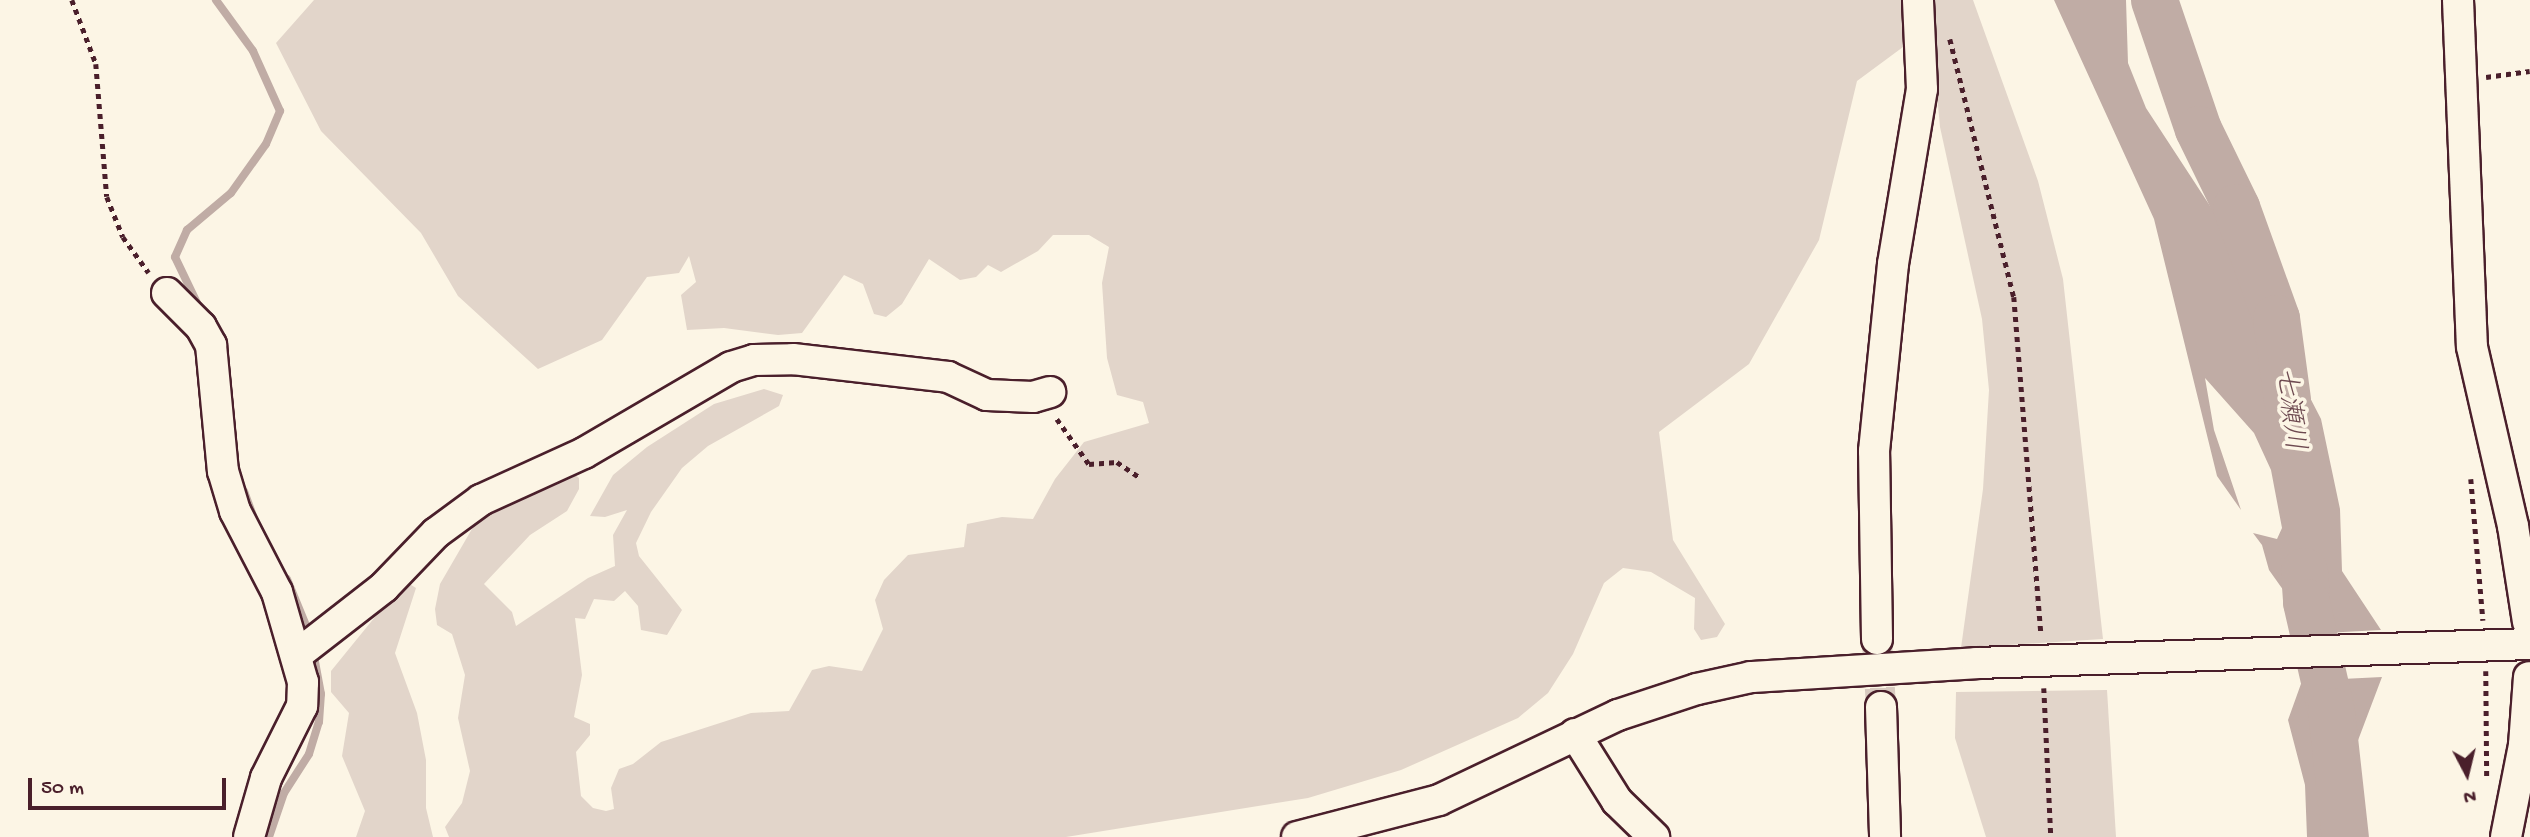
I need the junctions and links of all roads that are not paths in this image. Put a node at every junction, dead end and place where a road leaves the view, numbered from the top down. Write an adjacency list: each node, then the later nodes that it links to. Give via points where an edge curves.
1 (1918, 0): 6 (street, via 1922,89 1893,264 1874,451)
2 (2458, 0): 5 (street, via 2472,347 2513,526)
3 (167, 293): 7 (street, via 201,327 211,345 223,471 235,511 277,592)
4 (1045, 393): 7 (street, via 987,395 948,377 793,359 754,360 731,367 584,453 481,500 436,533 384,587)
5 (2529, 633): 10 (street, via 2460,648 1751,677 1668,697)
6 (1877, 639)
7 (298, 654): 11 (street, via 302,706 267,778)
8 (2529, 677): 15 (street, via 2524,745)
9 (1881, 707): 14 (street)
10 (1574, 734): 12 (street, via 1439,800); 13 (street, via 1617,801)
11 (249, 837)
12 (1297, 837)
13 (1654, 837)
14 (1885, 837)
15 (2505, 837)

